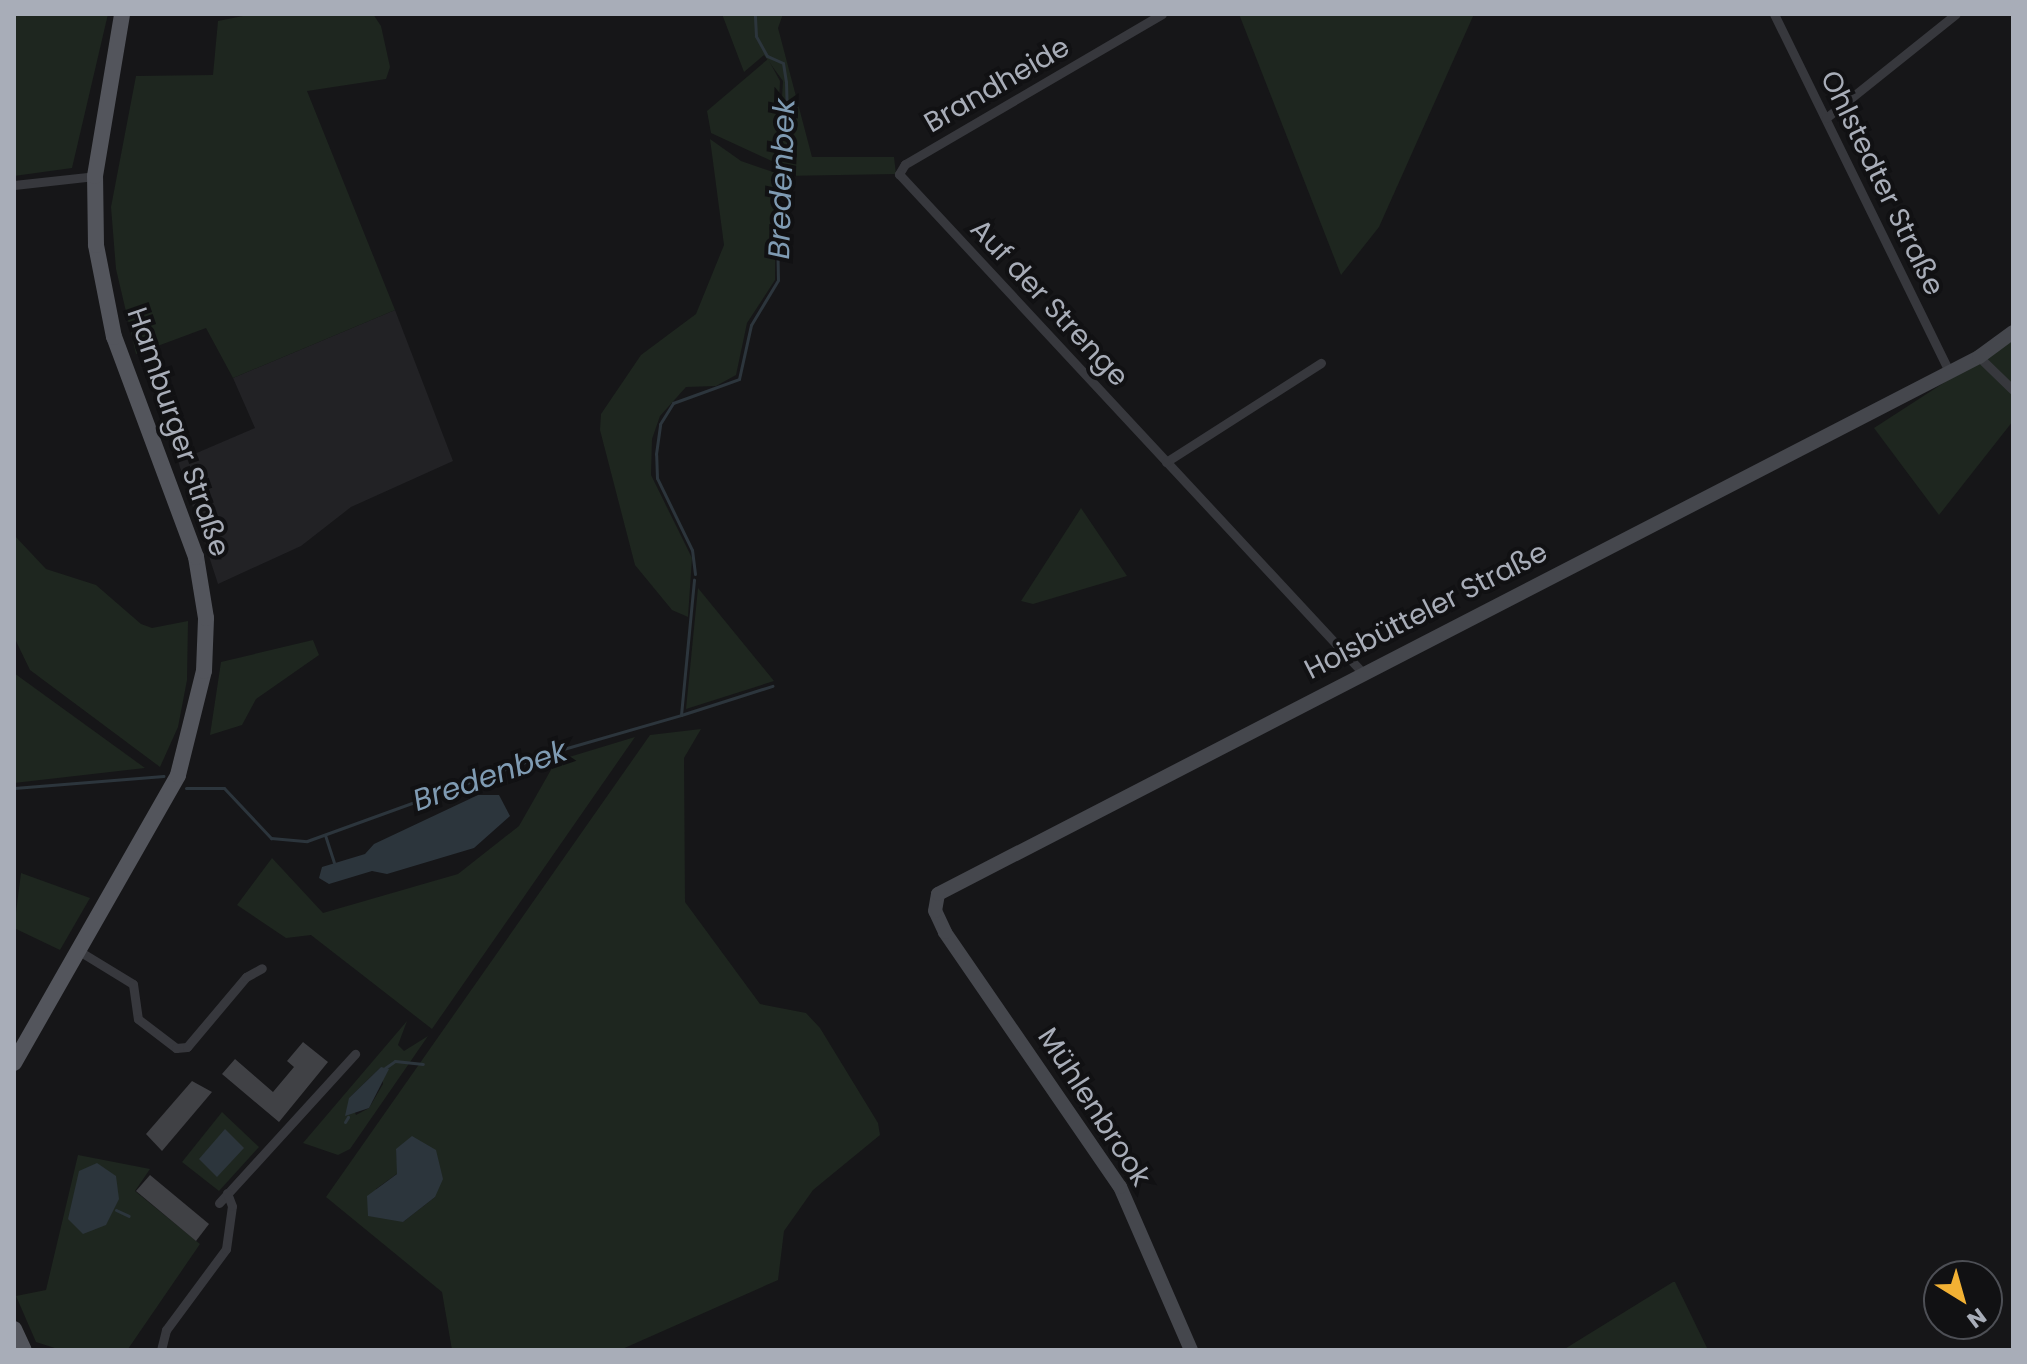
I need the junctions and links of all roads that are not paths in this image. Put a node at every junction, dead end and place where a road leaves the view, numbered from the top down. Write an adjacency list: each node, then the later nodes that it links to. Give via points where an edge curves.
1 (122, 14): 7 (main road, Hamburger Straße)
2 (1162, 14): 6 (street, Brandheide, via 905,164)
3 (1774, 14): 5 (street, Ohlstedter Straße)
4 (1956, 14): 5 (street)
5 (1826, 118): 12 (street, Ohlstedter Straße)
6 (899, 174): 14 (street, Auf der Strenge)
7 (95, 176): 8 (street); 17 (main road, Hamburger Straße, via 96,245 108,316 184,515 204,599 202,688 174,782)
8 (14, 185)
9 (2013, 332): 10 (street, Hoisbütteler Straße)
10 (1979, 357): 12 (street, Hoisbütteler Straße); 13 (street)
11 (1321, 363): 14 (street)
12 (1949, 371): 15 (street, Hoisbütteler Straße)
13 (2013, 390)
14 (1166, 462): 15 (street, Auf der Strenge)
15 (1363, 673): 16 (street, Hoisbütteler Straße, via 949,886)
16 (934, 905): 26 (street, Mühlenbrook, via 945,932 1120,1187)
17 (79, 951): 18 (street, via 133,984 138,1019 176,1048 187,1047 246,977); 20 (main road, Hamburger Straße)
18 (262, 968)
19 (355, 1054): 21 (street)
20 (14, 1063)
21 (227, 1193): 22 (street); 25 (street, via 232,1206 226,1249 166,1330)
22 (219, 1203)
23 (14, 1329): 24 (main road)
24 (24, 1350)
25 (161, 1350)
26 (1191, 1350)

